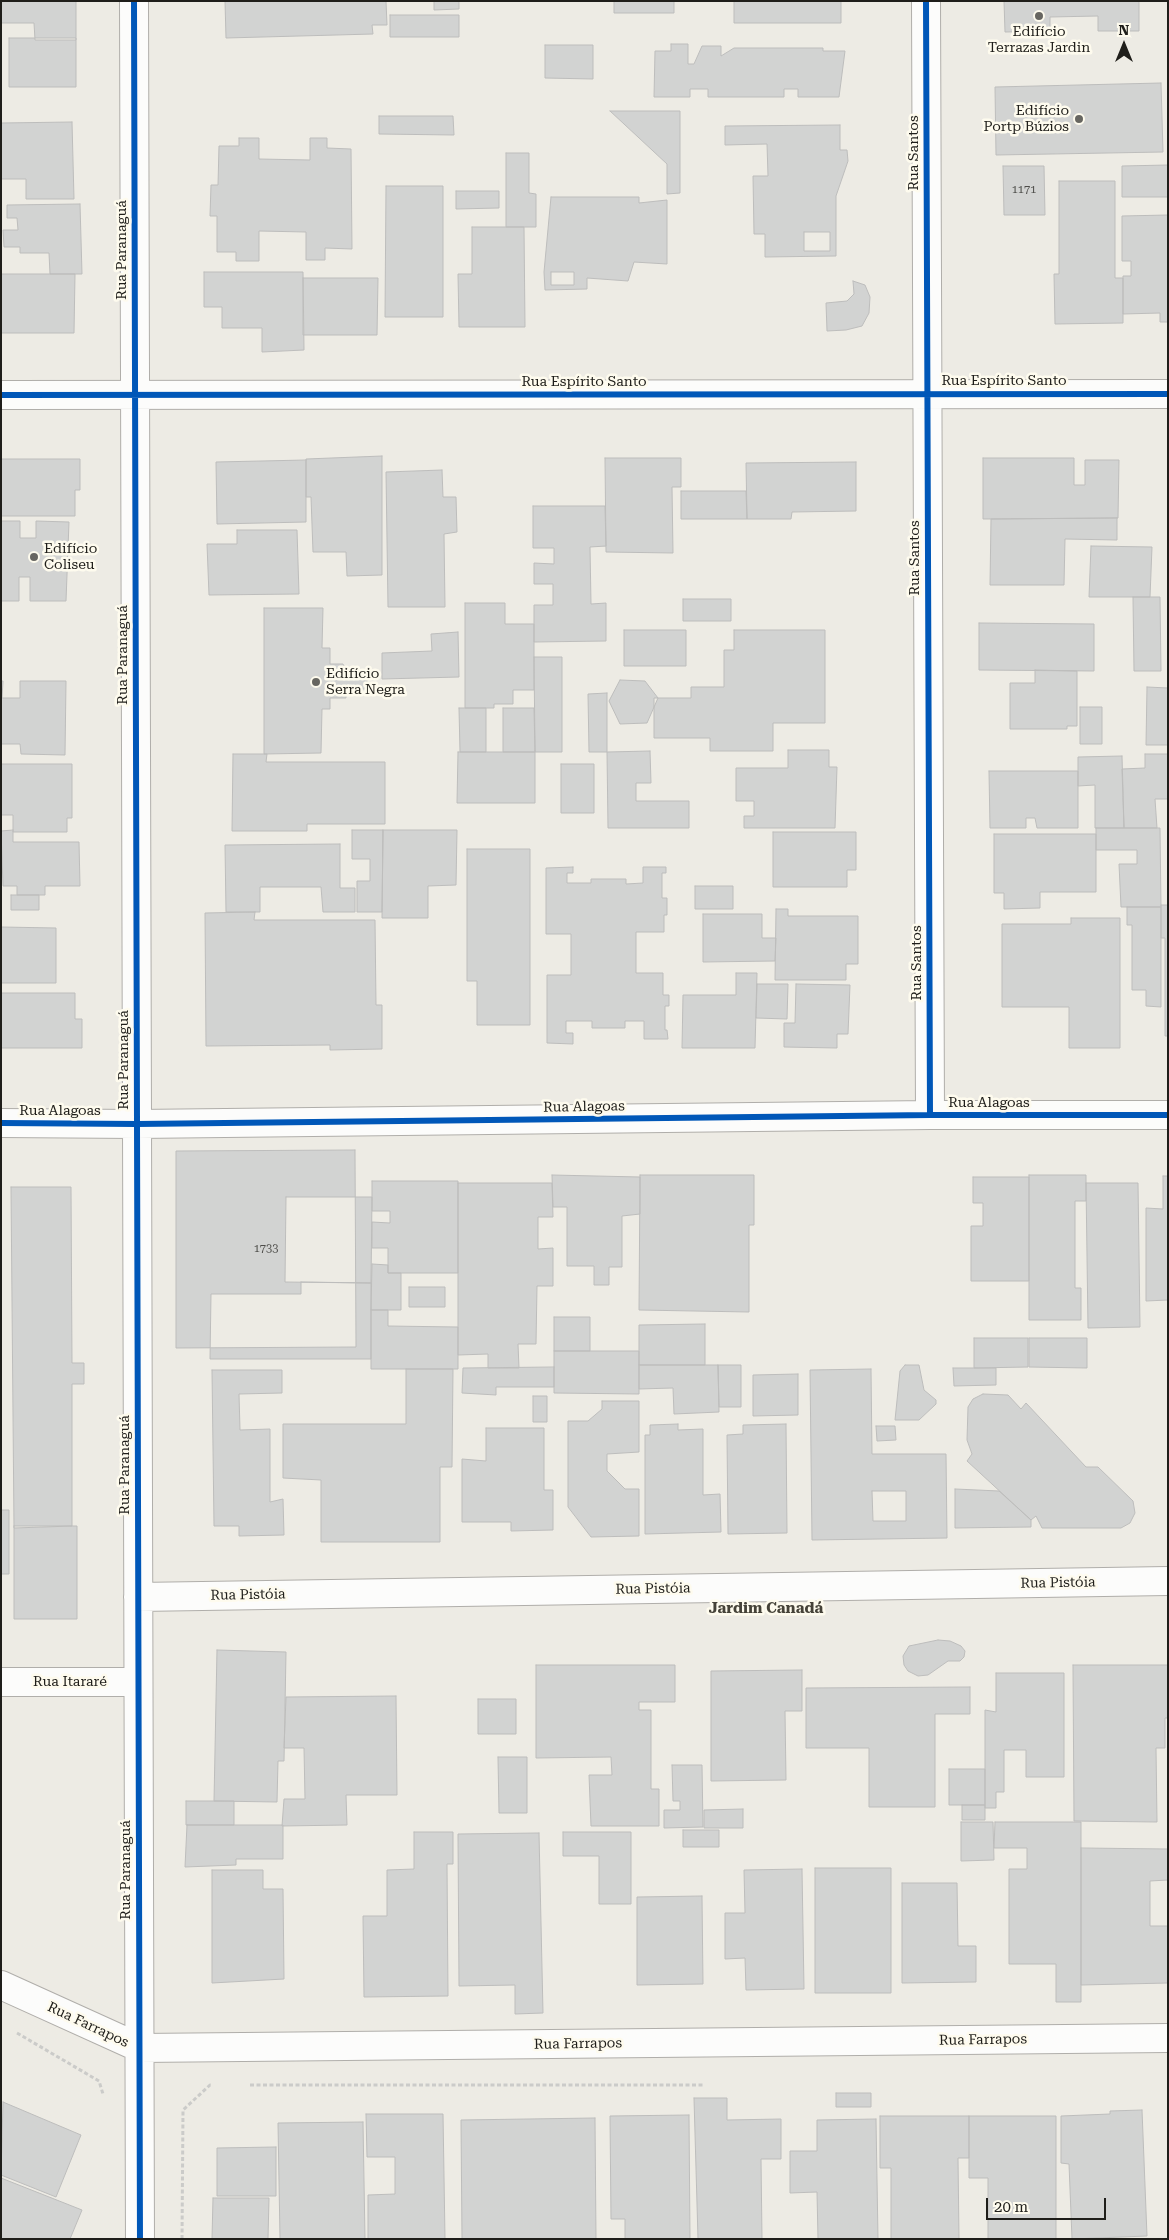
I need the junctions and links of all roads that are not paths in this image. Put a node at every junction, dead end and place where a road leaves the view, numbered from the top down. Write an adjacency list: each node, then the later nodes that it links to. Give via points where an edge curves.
1 (134, 1): 6 (street, Rua Paranaguá)
2 (926, 1): 3 (street, Rua Santos)
3 (927, 394): 4 (street, Rua Espírito Santo); 6 (street, Rua Espírito Santo); 7 (street, Rua Santos)
4 (1168, 394)
5 (1, 395): 6 (street, Rua Espírito Santo)
6 (135, 395): 10 (street, Rua Paranaguá)
7 (930, 1115): 8 (street, Rua Alagoas); 10 (street, Rua Alagoas)
8 (1168, 1115)
9 (1, 1123): 10 (street, Rua Alagoas)
10 (136, 1124): 12 (street, Rua Paranaguá)
11 (1168, 1581): 12 (street, Rua Pistóia)
12 (138, 1596): 14 (street, Rua Paranaguá)
13 (1, 1682): 14 (street, Rua Itararé)
14 (138, 1682): 17 (street, Rua Paranaguá)
15 (1, 1985): 17 (street, Rua Farrapos)
16 (1168, 2038): 17 (street, Rua Farrapos)
17 (140, 2048): 18 (street, Rua Paranaguá)
18 (140, 2239)

